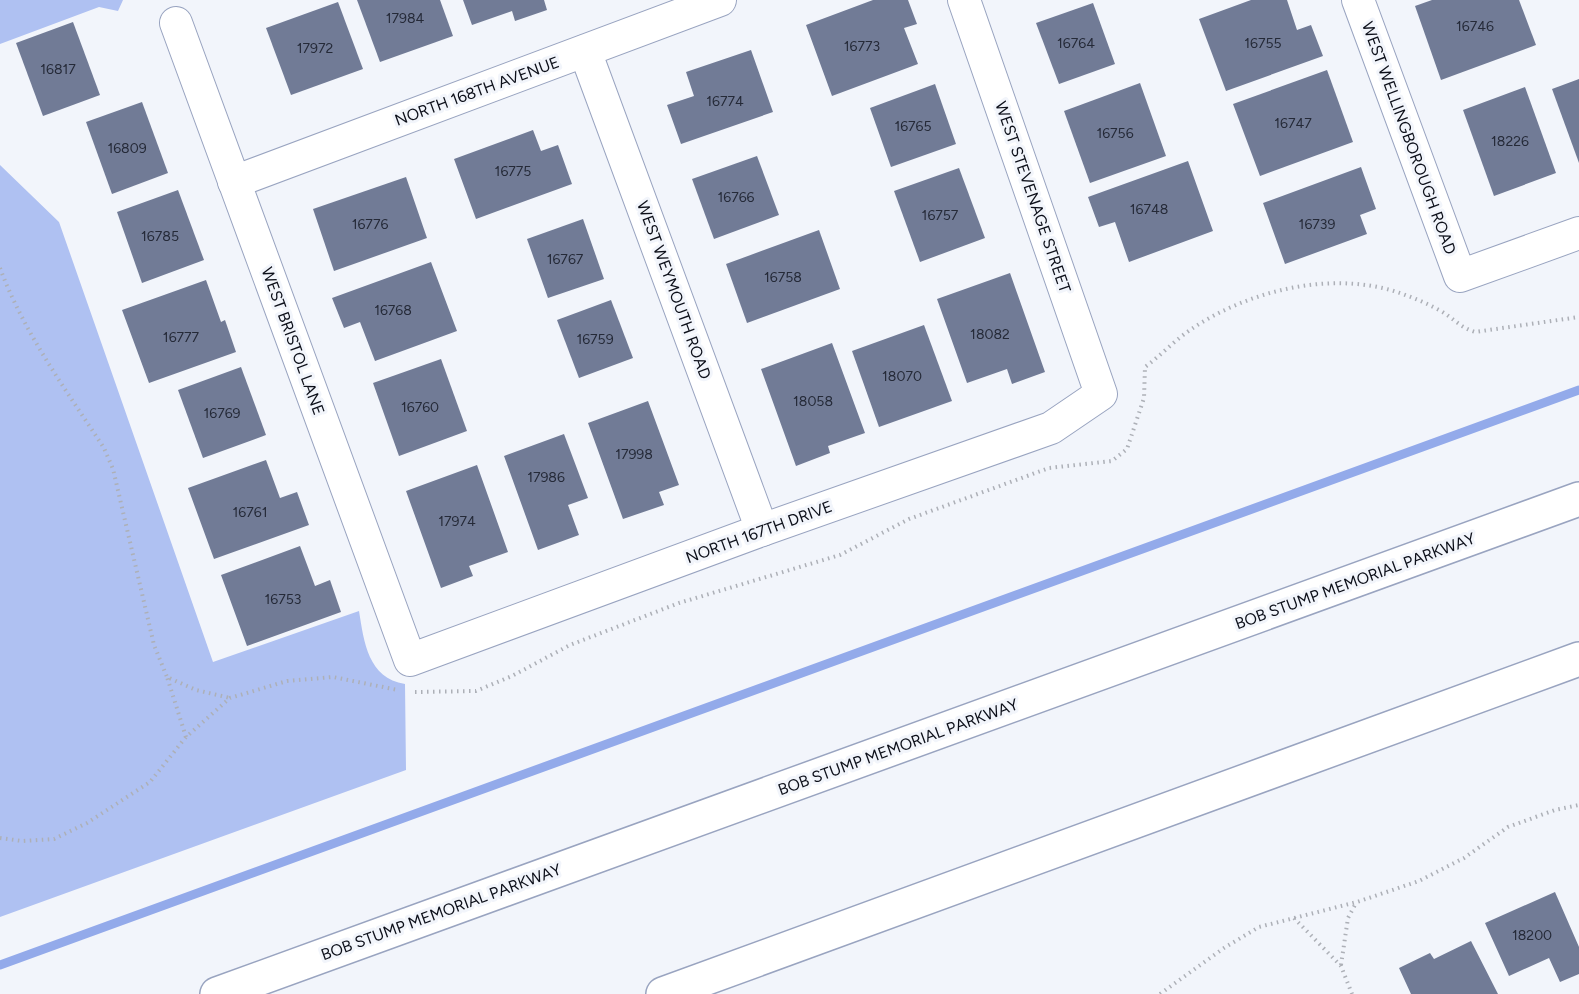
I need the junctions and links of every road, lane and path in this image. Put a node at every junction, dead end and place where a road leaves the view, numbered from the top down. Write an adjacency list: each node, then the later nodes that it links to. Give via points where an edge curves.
1 (720, 0): 5 (street, NORTH 168TH AVENUE)
2 (964, 0): 9 (street, WEST STEVENAGE STREET)
3 (1358, 0): 7 (street, WEST WELLINGBOROUGH ROAD, via 1460,276)
4 (176, 23): 6 (street, WEST BRISTOL LANE)
5 (585, 51): 6 (street, NORTH 168TH AVENUE); 11 (street, WEST WEYMOUTH ROAD)
6 (234, 182): 13 (street, WEST BRISTOL LANE)
7 (1579, 232)
8 (0, 268): 14 (path, via 28,330 104,448 113,469 154,645)
9 (1101, 394): 11 (street, NORTH 167TH DRIVE, via 1051,428)
10 (1579, 500): 21 (highway, BOB STUMP MEMORIAL PARKWAY)
11 (762, 530): 13 (street, NORTH 167TH DRIVE)
12 (1579, 659): 22 (highway)
13 (410, 660)
14 (167, 677): 15 (path, via 196,690); 16 (path)
15 (231, 698)
16 (186, 736)
17 (1579, 805): 18 (path, via 1508,827 1464,858 1419,882)
18 (1357, 902): 19 (path); 20 (path, via 1348,918)
19 (1294, 918): 20 (path); 23 (path, via 1259,927)
20 (1341, 966): 24 (path)
21 (217, 994)
22 (663, 994)
23 (1160, 994)
24 (1352, 994)

